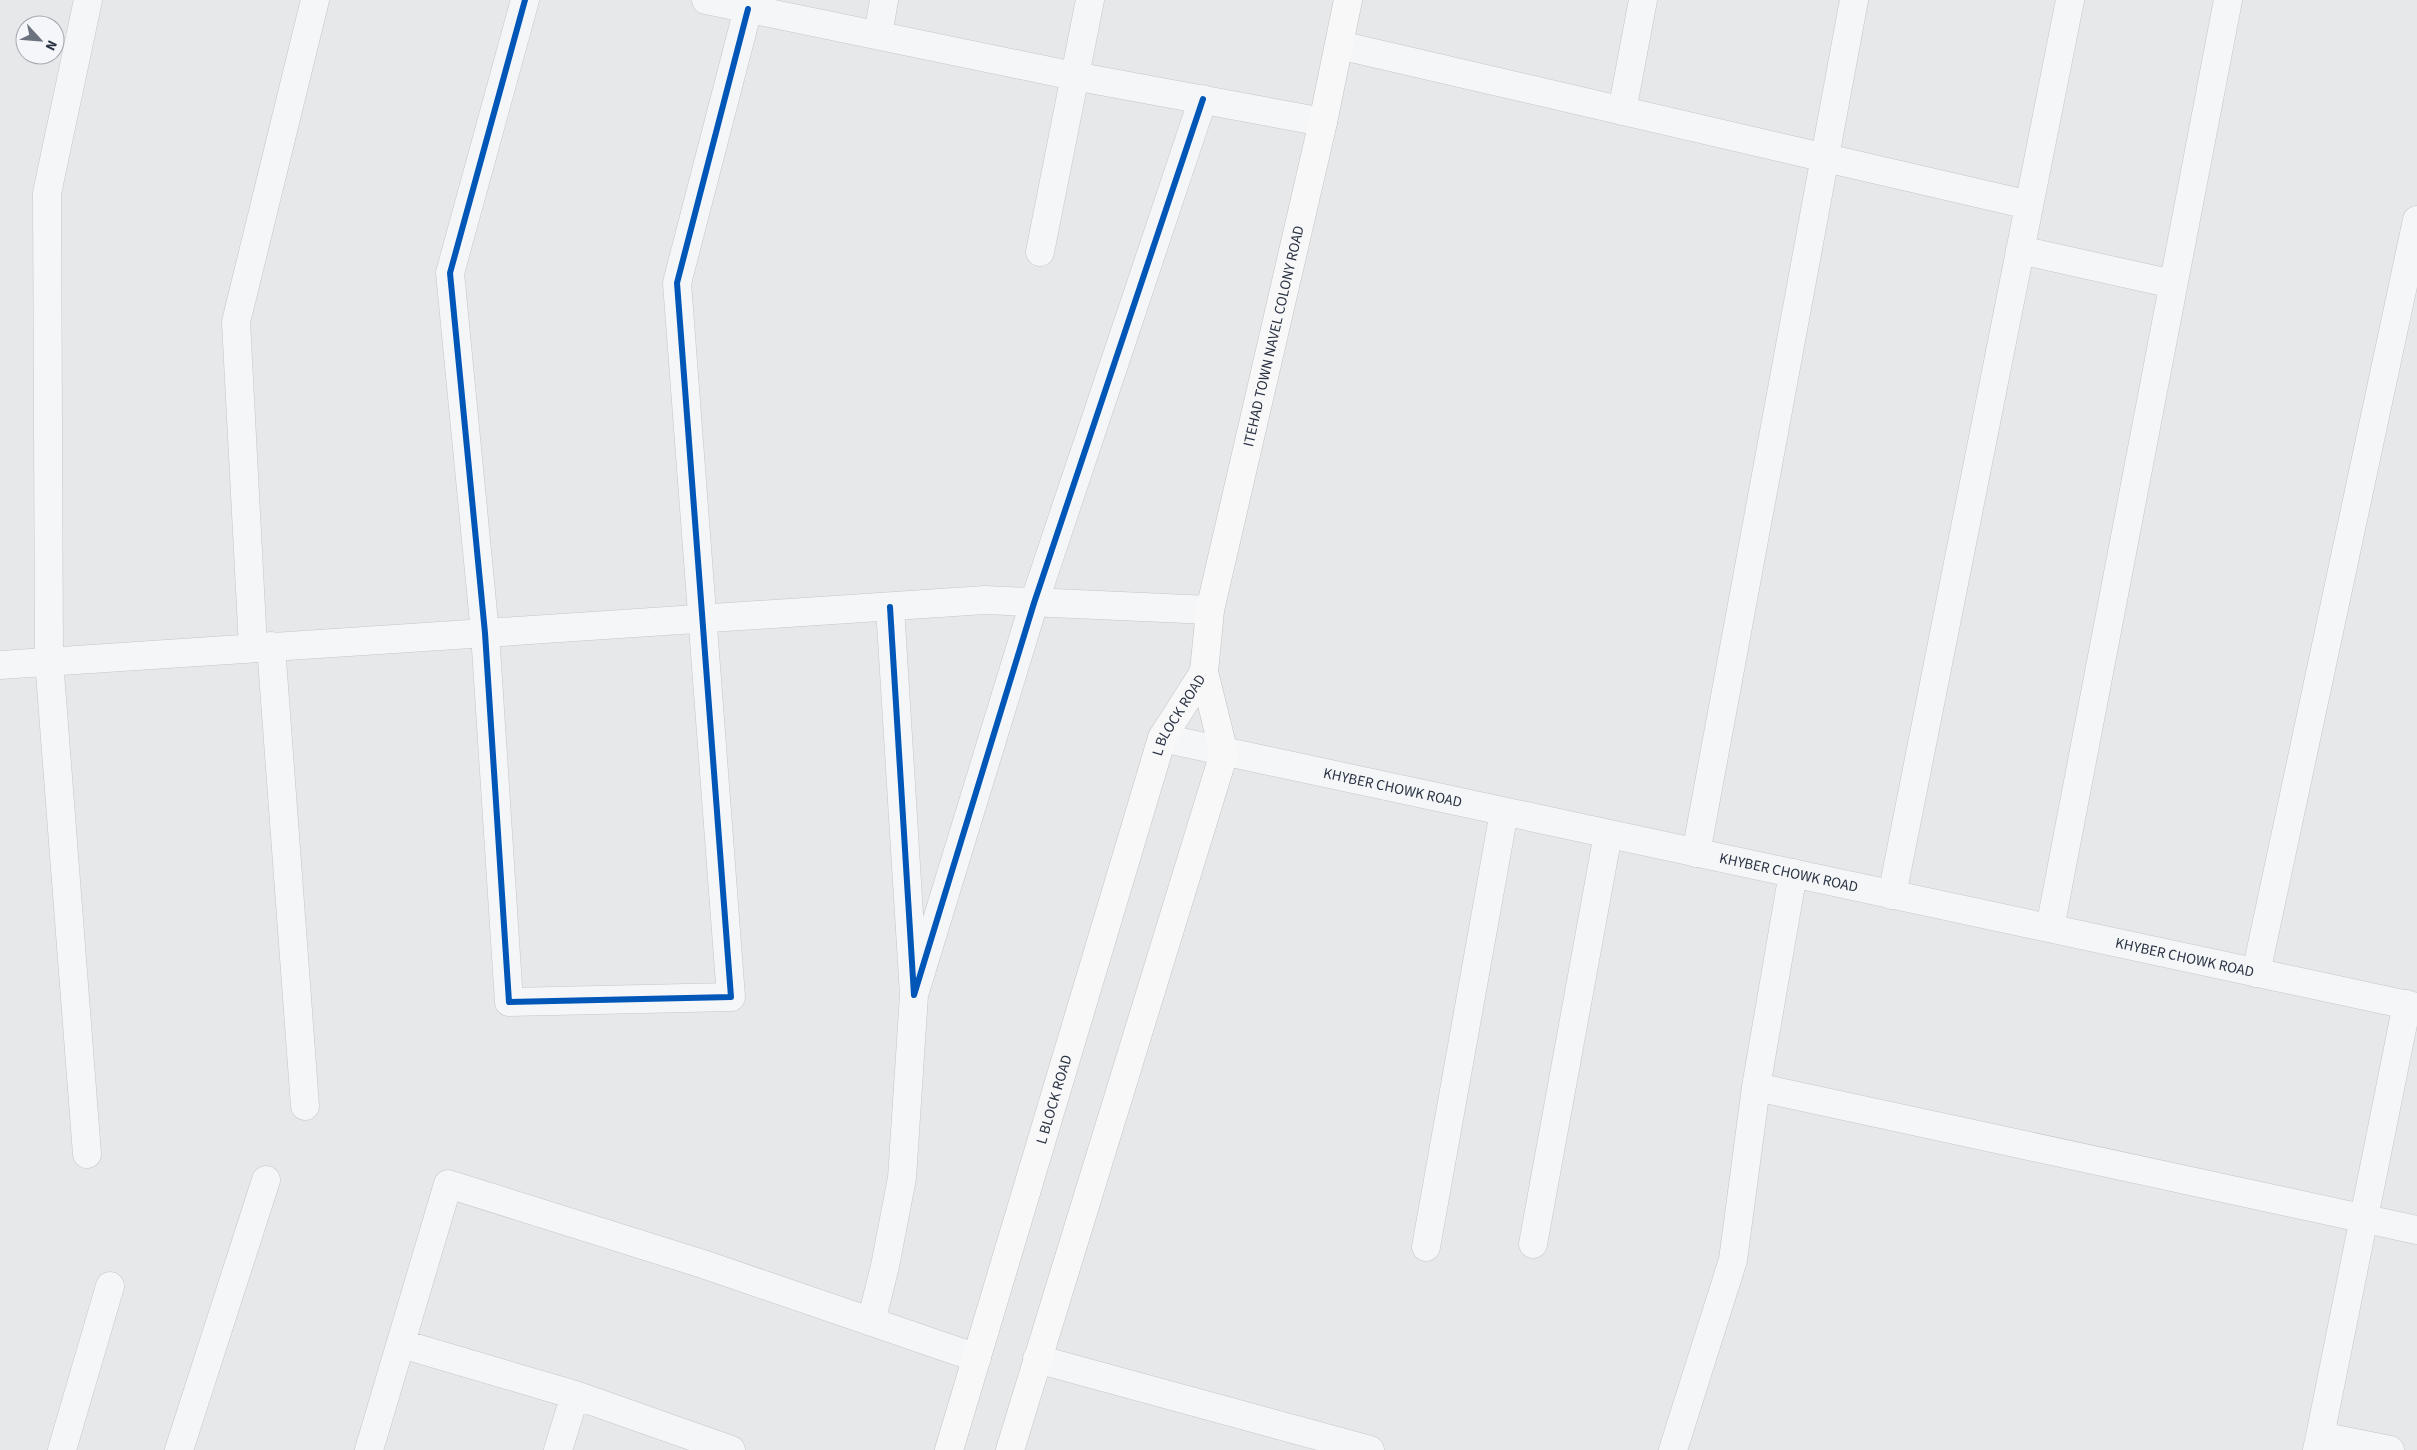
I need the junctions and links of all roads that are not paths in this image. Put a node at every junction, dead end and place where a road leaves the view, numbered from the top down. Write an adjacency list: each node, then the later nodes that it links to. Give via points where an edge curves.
1 (88, 0): 31 (street, via 47,193)
2 (314, 0): 30 (street, via 236,322)
3 (525, 0): 29 (street, via 450,273)
4 (706, 0): 12 (street)
5 (884, 0): 13 (street)
6 (1090, 0): 15 (street)
7 (1348, 0): 14 (main road, ITEHAD TOWN NAVEL COLONY ROAD)
8 (1643, 0): 17 (street)
9 (1854, 0): 19 (street)
10 (2070, 0): 20 (street)
11 (2228, 0): 24 (street)
12 (748, 8): 13 (street); 28 (street, via 677,283)
13 (878, 35): 15 (street)
14 (1339, 45): 17 (street); 18 (main road, ITEHAD TOWN NAVEL COLONY ROAD)
15 (1074, 76): 16 (street); 23 (street)
16 (1203, 99): 18 (street); 25 (street)
17 (1622, 111): 19 (street)
18 (1323, 122): 27 (main road, ITEHAD TOWN NAVEL COLONY ROAD)
19 (1825, 158): 20 (street); 38 (street)
20 (2029, 205): 22 (street)
21 (2417, 220): 42 (street)
22 (2020, 250): 24 (street); 40 (street)
23 (1040, 252)
24 (2173, 284): 41 (street)
25 (1034, 603): 26 (street, via 985,600); 27 (street); 43 (street)
26 (890, 607): 28 (street); 43 (street)
27 (1210, 610): 33 (main road, ITEHAD TOWN NAVEL COLONY ROAD)
28 (704, 619): 29 (street); 29 (street, via 731,997 509,1002)
29 (485, 633): 30 (street)
30 (262, 646): 31 (street); 46 (street)
31 (49, 660): 32 (street); 47 (street)
32 (0, 665)
33 (1204, 672): 34 (main road, L BLOCK ROAD); 35 (main road, L BLOCK ROAD)
34 (1162, 738): 35 (street, KHYBER CHOWK ROAD); 56 (main road, L BLOCK ROAD)
35 (1224, 753): 36 (street, KHYBER CHOWK ROAD); 57 (main road)
36 (1504, 812): 37 (street, KHYBER CHOWK ROAD); 52 (street)
37 (1608, 834): 38 (street, KHYBER CHOWK ROAD); 51 (street)
38 (1696, 853): 39 (street, KHYBER CHOWK ROAD)
39 (1793, 874): 40 (street, KHYBER CHOWK ROAD); 45 (street)
40 (1892, 895): 41 (street, KHYBER CHOWK ROAD)
41 (2050, 928): 42 (street, KHYBER CHOWK ROAD)
42 (2256, 973): 44 (street, KHYBER CHOWK ROAD)
43 (914, 995): 54 (street, via 902,1178)
44 (2412, 1006): 49 (street)
45 (1756, 1087): 49 (street); 68 (street, via 1733,1260)
46 (305, 1106)
47 (87, 1154)
48 (266, 1180): 61 (street)
49 (2364, 1219): 50 (street); 59 (street)
50 (2417, 1230)
51 (1533, 1244)
52 (1426, 1247)
53 (110, 1286): 60 (street)
54 (871, 1322): 55 (street, via 703,1264 448,1184); 56 (street)
55 (402, 1344): 58 (street); 62 (street)
56 (977, 1358): 65 (main road, L BLOCK ROAD)
57 (1037, 1359): 66 (main road); 67 (street)
58 (575, 1395): 63 (street); 64 (street)
59 (2319, 1443): 69 (street)
60 (62, 1450)
61 (180, 1450)
62 (369, 1450)
63 (558, 1450)
64 (731, 1450)
65 (949, 1450)
66 (1010, 1450)
67 (1370, 1450)
68 (1673, 1450)
69 (2390, 1450)

